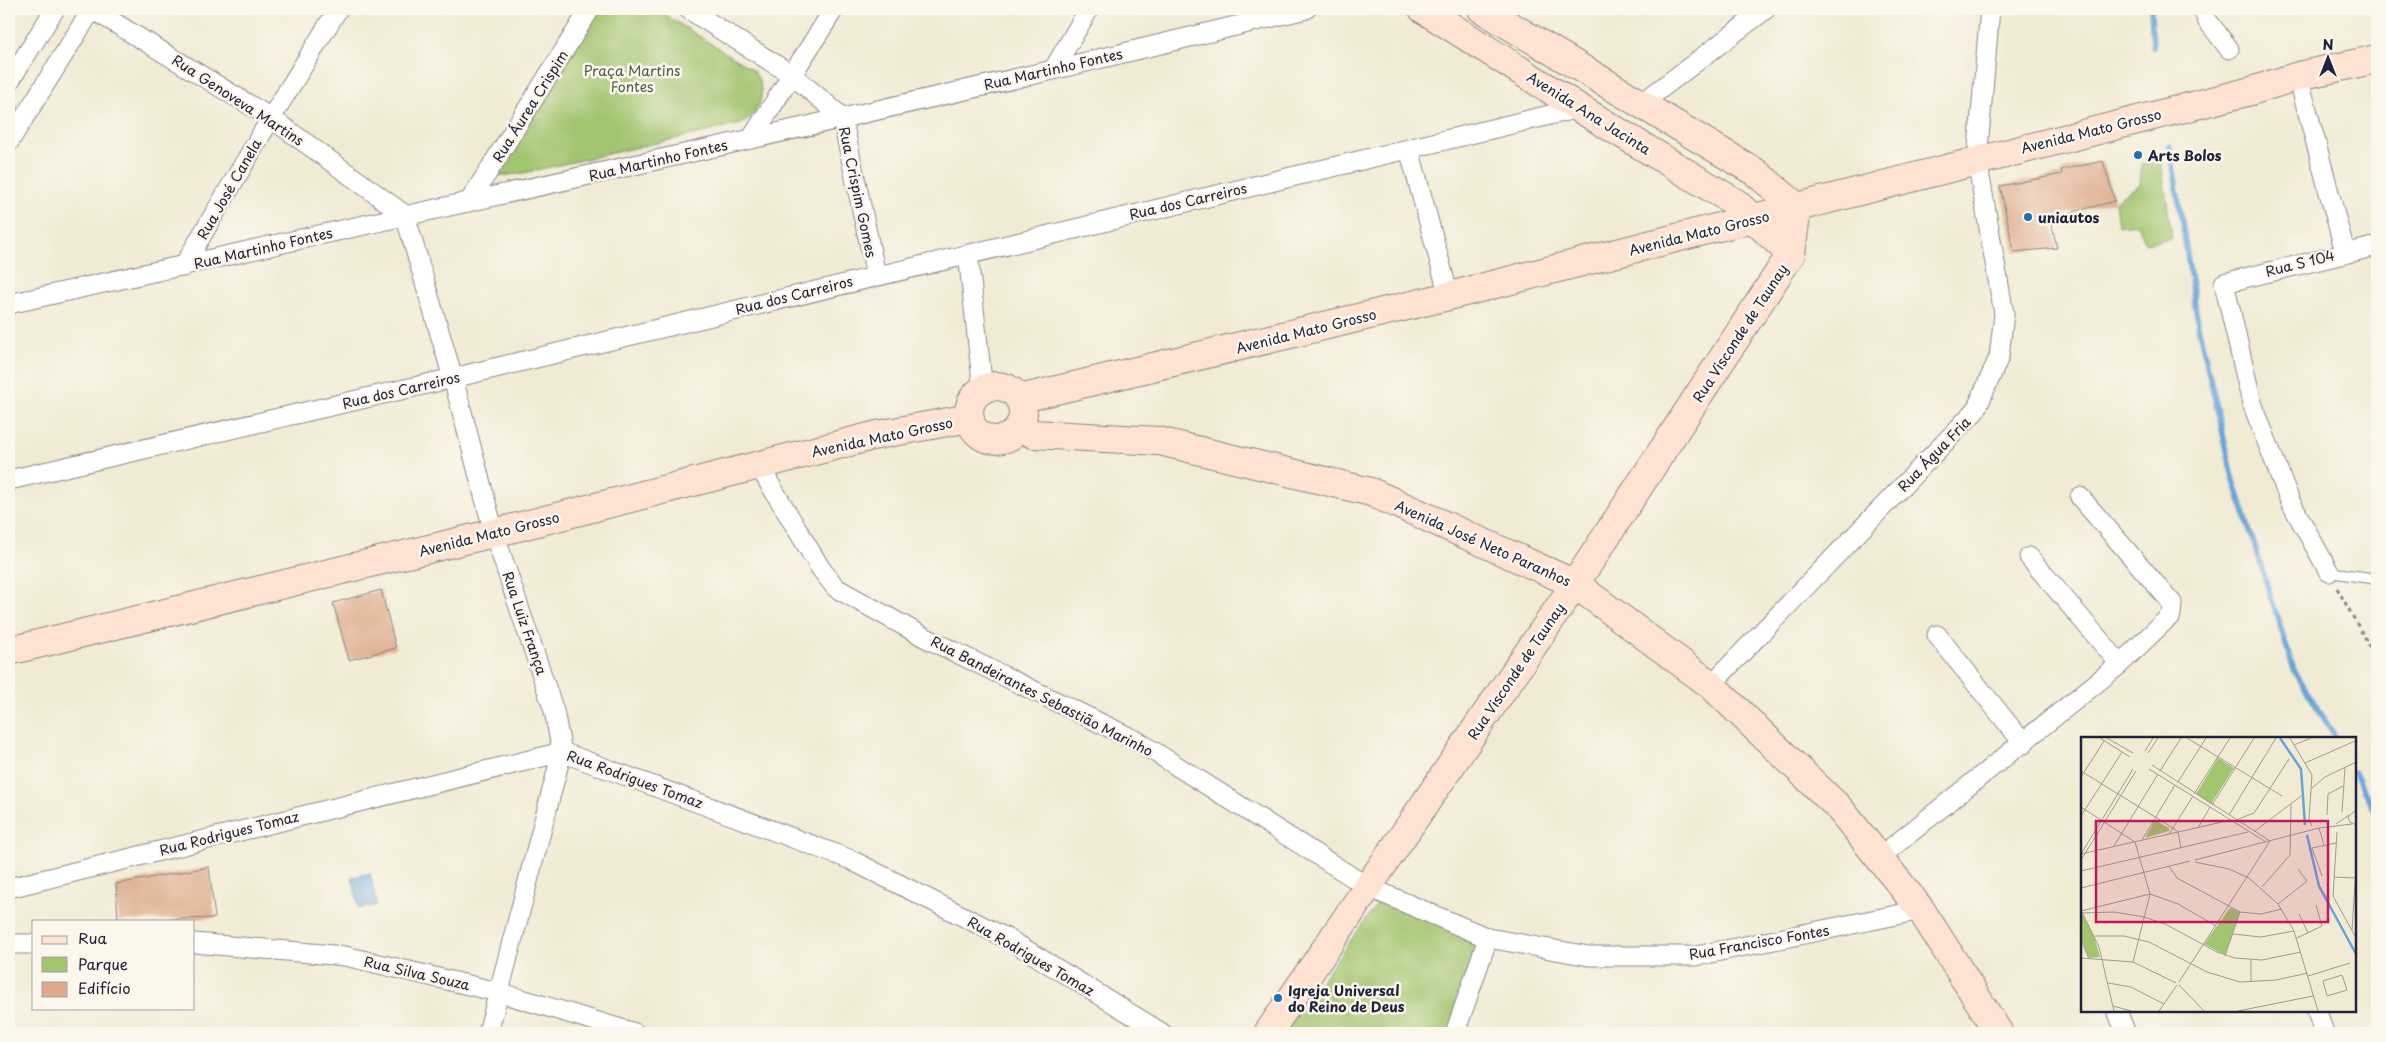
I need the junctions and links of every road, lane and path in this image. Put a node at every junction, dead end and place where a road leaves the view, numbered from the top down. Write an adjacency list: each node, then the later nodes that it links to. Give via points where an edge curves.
1 (55, 9): 19 (street)
2 (92, 9): 23 (street, Rua Genoveva Martins); 26 (street)
3 (338, 9): 23 (street, Rua José Canela)
4 (590, 9): 30 (street, Rua Áurea Crispim)
5 (688, 9): 17 (street, Rua Crispim Gomes)
6 (834, 9): 17 (street)
7 (1088, 9): 16 (street)
8 (1306, 9): 16 (street, Rua Martinho Fontes)
9 (1423, 9): 21 (main road, Avenida Ana Jacinta)
10 (1766, 9): 20 (street)
11 (1990, 9): 29 (street, Rua Água Fria)
12 (2203, 9): 14 (street, via 2207,20)
13 (1495, 12): 20 (main road)
14 (2229, 49)
15 (2377, 59): 18 (main road, Avenida Mato Grosso)
16 (1053, 70): 22 (street, Rua Martinho Fontes)
17 (792, 75): 22 (street, Rua Crispim Gomes); 25 (street)
18 (2298, 76): 29 (main road, Avenida Mato Grosso, via 2251,91); 35 (street)
19 (9, 82)
20 (1642, 103): 24 (main road)
21 (1579, 108): 27 (street, Rua dos Carreiros); 28 (main road, Avenida Ana Jacinta)
22 (842, 117): 25 (street, Rua Martinho Fontes); 39 (street, Rua Crispim Gomes)
23 (271, 118): 32 (street, Rua Genoveva Martins); 38 (street, Rua José Canela)
24 (1678, 125): 28 (main road); 31 (main road, via 1755,172)
25 (751, 139): 30 (street, Rua Martinho Fontes)
26 (9, 142)
27 (1409, 149): 36 (street, Rua dos Carreiros); 40 (street)
28 (1657, 156): 33 (main road, Avenida Ana Jacinta, via 1736,203)
29 (1977, 160): 31 (main road, Avenida Mato Grosso); 58 (street, Rua Água Fria, via 2004,314 1999,357 1976,410)
30 (470, 202): 32 (street, Rua Martinho Fontes)
31 (1796, 208): 33 (main road, Avenida Mato Grosso); 37 (main road, Rua Visconde de Taunay)
32 (405, 215): 38 (street, Rua Martinho Fontes); 42 (street, Rua Luiz França)
33 (1752, 220): 37 (main road, Rua Visconde de Taunay); 40 (main road, Avenida Mato Grosso)
34 (2377, 246): 35 (street, Rua S 104)
35 (2345, 252): 51 (street, Rua S 104, via 2224,283 2252,403 2290,501)
36 (968, 254): 39 (street, Rua dos Carreiros); 43 (street)
37 (1791, 254): 53 (main road, Rua Visconde de Taunay)
38 (183, 267): 41 (street, Rua Martinho Fontes)
39 (876, 275): 42 (street, Rua dos Carreiros)
40 (1448, 296): 44 (main road, Avenida Mato Grosso)
41 (9, 304)
42 (454, 378): 47 (street, Rua dos Carreiros); 49 (street, Rua Luiz França)
43 (983, 390): 44 (main road, via 999,386 1014,393); 45 (main road, via 972,402)
44 (1020, 411): 45 (main road, via 1009,436 993,439 978,432); 53 (main road, Avenida José Neto Paranhos, via 1033,434 1159,441 1371,492)
45 (970, 418): 46 (main road, Avenida Mato Grosso, via 877,435)
46 (758, 466): 49 (main road, Avenida Mato Grosso); 62 (street, Rua Bandeirantes Sebastião Marinho, via 821,570 836,588 926,638 1139,742)
47 (9, 480)
48 (2080, 497): 57 (street, via 2172,603 2172,614)
49 (494, 534): 55 (main road, Avenida Mato Grosso); 60 (street, Rua Luiz França, via 554,711)
50 (2029, 557): 57 (street)
51 (2329, 572): 52 (lane); 56 (path)
52 (2377, 579)
53 (1576, 584): 58 (main road, Avenida José Neto Paranhos); 62 (main road, Rua Visconde de Taunay)
54 (1937, 635): 59 (street)
55 (9, 652)
56 (2377, 660)
57 (2120, 664): 59 (street)
58 (1711, 685): 61 (main road, Avenida José Neto Paranhos, via 1839,808)
59 (2024, 744): 61 (street)
60 (562, 752): 63 (street, Rua Rodrigues Tomaz); 69 (street, Rua Luiz França); 74 (street, Rua Rodrigues Tomaz, via 849,859 1010,940)
61 (1880, 857): 64 (main road, Avenida José Neto Paranhos)
62 (1368, 887): 65 (street, Rua Francisco Fontes); 75 (main road, Rua Visconde de Taunay)
63 (9, 888)
64 (1921, 910): 65 (street, Rua Francisco Fontes, via 1696,956 1589,956); 77 (main road, Avenida José Neto Paranhos)
65 (1488, 938): 76 (street)
66 (195, 942): 69 (street, Rua Silva Souza, via 345,956)
67 (9, 944): 68 (street)
68 (32, 944)
69 (498, 992): 72 (street, Rua Luiz França); 73 (street, Rua Silva Souza)
70 (2116, 1012): 78 (street)
71 (2316, 1012): 79 (street)
72 (488, 1033)
73 (636, 1033)
74 (1162, 1033)
75 (1268, 1033)
76 (1454, 1033)
77 (1999, 1033)
78 (2126, 1033)
79 (2324, 1033)

